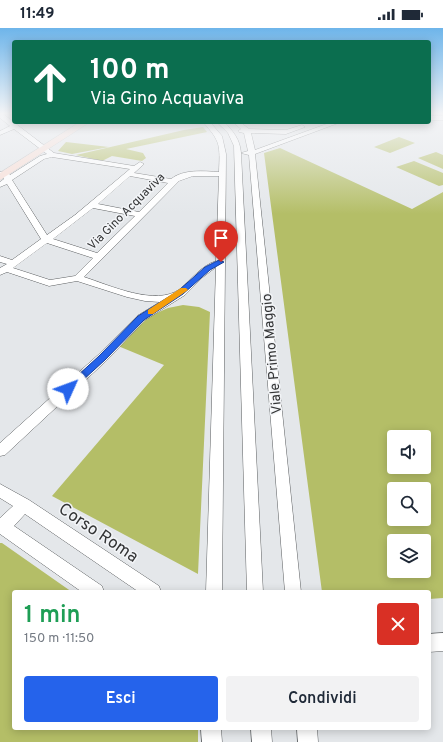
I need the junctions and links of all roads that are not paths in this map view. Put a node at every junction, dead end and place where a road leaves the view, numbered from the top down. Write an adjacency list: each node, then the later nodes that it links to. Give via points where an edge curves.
1 (42, 147): 7 (street)
2 (54, 147): 7 (main road)
3 (222, 147): 9 (street)
4 (236, 147): 10 (street, Viale Primo Maggio)
5 (252, 147): 8 (street, Viale Primo Maggio)
6 (268, 147): 8 (street)
7 (48, 152): 11 (street); 13 (main road)
8 (252, 153): 10 (street); 34 (street, Viale Primo Maggio)
9 (223, 154): 10 (street); 12 (street)
10 (237, 154): 33 (street, Viale Primo Maggio)
11 (135, 169): 14 (street); 16 (street)
12 (222, 174): 14 (street, Via Gino Acquaviva, via 183,175); 21 (street)
13 (3, 176): 15 (street); 18 (street)
14 (174, 182): 17 (street, Via Gino Acquaviva)
15 (0, 185)
16 (92, 205): 17 (street); 18 (street)
17 (141, 215): 19 (street, Via Gino Acquaviva)
18 (46, 240): 19 (street); 22 (street)
19 (99, 257): 24 (street, Via Gino Acquaviva)
20 (0, 259): 22 (street)
21 (221, 262): 25 (street, via 207,268); 32 (street)
22 (15, 263): 23 (street)
23 (3, 271): 24 (street, via 49,283)
24 (78, 278): 25 (street, via 155,300)
25 (181, 293): 26 (street, via 141,318 102,358)
26 (0, 451)
27 (0, 490): 28 (street, Corso Roma)
28 (24, 505): 29 (street); 31 (street, Corso Roma)
29 (1, 526): 30 (street)
30 (93, 590)
31 (150, 590)
32 (214, 590)
33 (255, 590)
34 (293, 590)
35 (431, 642): 36 (street)
36 (443, 642)
37 (211, 730): 40 (street)
38 (262, 730): 41 (street)
39 (307, 730): 42 (street)
40 (212, 742)
41 (262, 742)
42 (308, 742)

